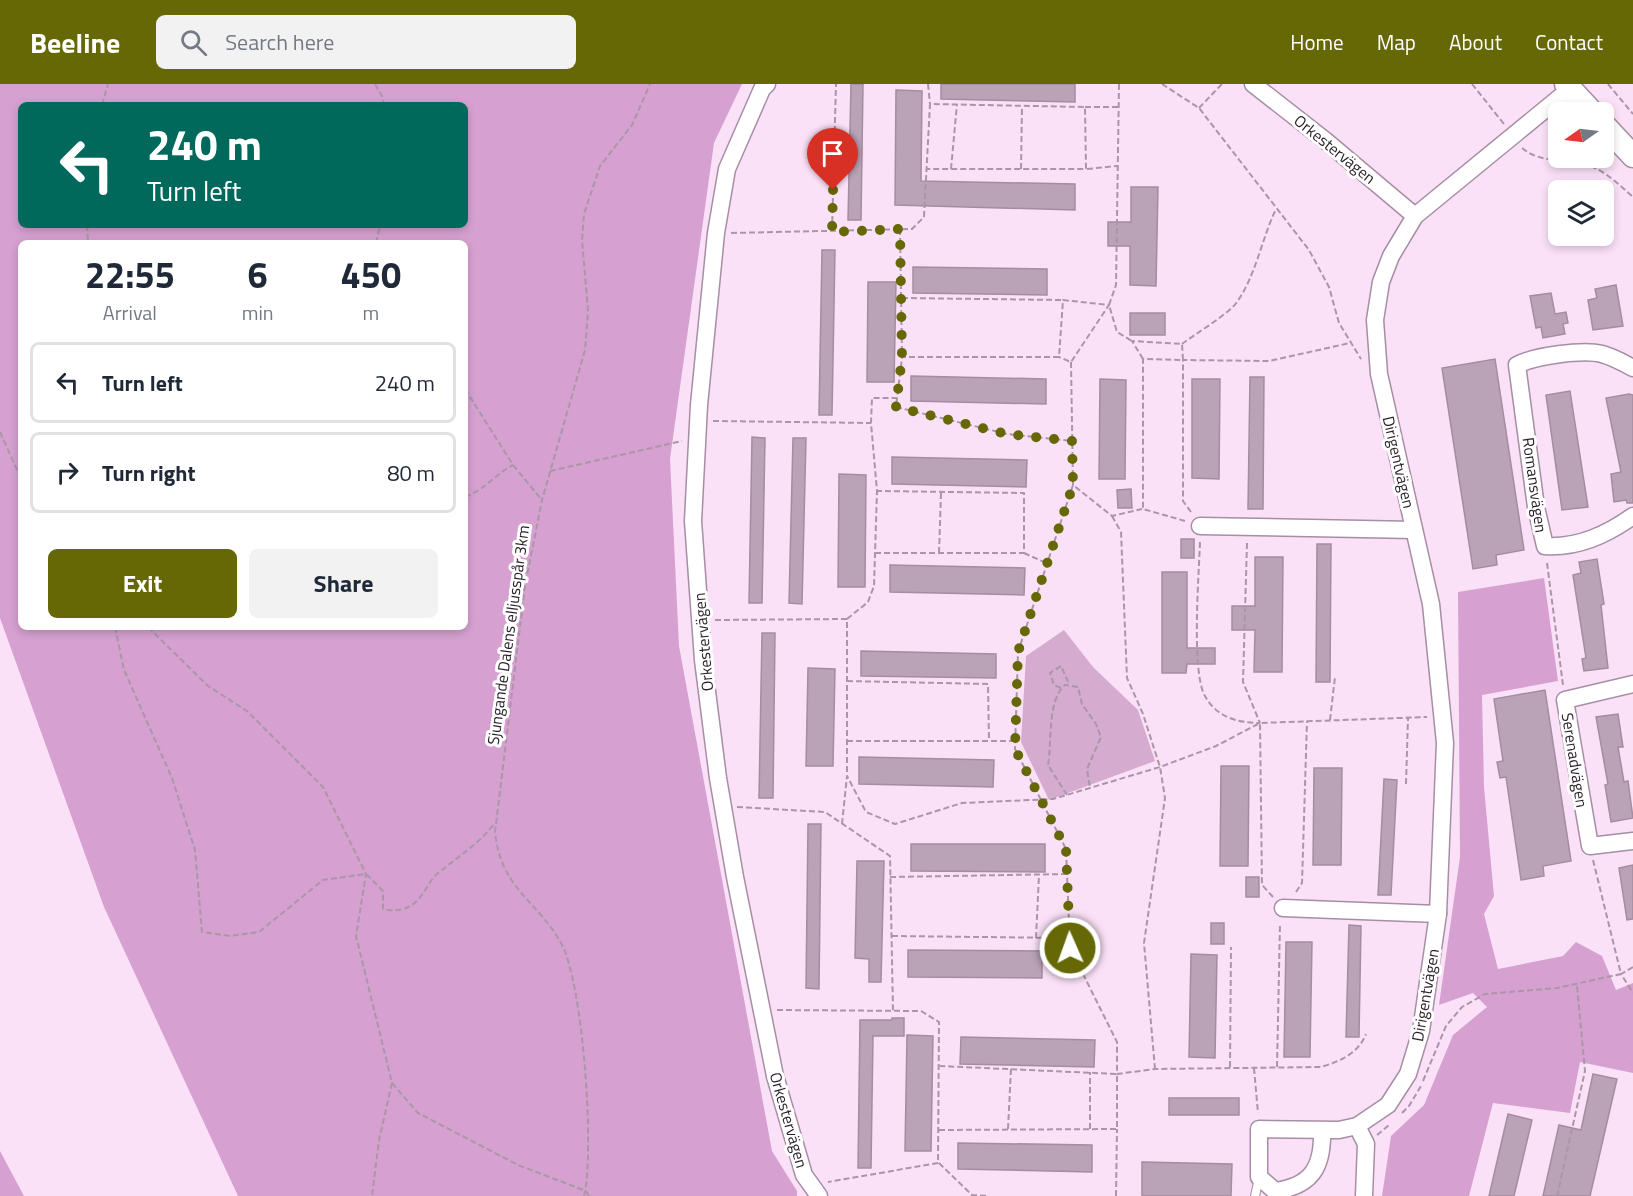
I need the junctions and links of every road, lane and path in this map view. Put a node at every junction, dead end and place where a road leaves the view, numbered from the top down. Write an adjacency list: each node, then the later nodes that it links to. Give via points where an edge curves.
1 (108, 84): 14 (path)
2 (375, 84): 15 (path)
3 (650, 84): 58 (path, Sjungande Dalens elljusspår 3km, via 640,111 600,166 589,194 582,240 588,311 585,350)
4 (767, 84): 37 (street, Orkestervägen, via 728,169)
5 (836, 84): 36 (path)
6 (928, 84): 17 (path)
7 (1119, 84): 21 (path)
8 (1162, 84): 22 (path)
9 (1222, 84): 22 (path)
10 (1253, 84): 34 (street, Orkestervägen)
11 (1472, 84): 24 (path)
12 (1608, 84): 23 (path)
13 (1568, 86): 16 (main road); 24 (street, Dirigentvägen)
14 (103, 102)
15 (383, 102)
16 (1583, 102)
17 (930, 104): 18 (path); 28 (path)
18 (957, 104): 19 (path); 29 (path)
19 (1022, 106): 20 (path); 30 (path)
20 (1085, 107): 21 (path); 31 (path)
21 (1119, 107): 27 (path)
22 (1199, 108): 33 (path)
23 (1633, 114)
24 (1513, 136): 32 (path, via 1537,158 1576,163 1603,172); 34 (street, Dirigentvägen)
25 (1614, 136): 26 (main road)
26 (1633, 156)
27 (1117, 166): 31 (path); 40 (path, via 1116,285)
28 (927, 169): 29 (path); 35 (path, via 924,217 912,229)
29 (951, 169): 30 (path)
30 (1021, 169): 31 (path)
31 (1086, 170)
32 (1633, 197)
33 (1276, 208): 42 (path, via 1309,250 1329,287 1339,323); 43 (path, via 1236,304)
34 (1415, 216): 50 (street, Dirigentvägen, via 1391,256 1382,282 1375,320)
35 (900, 229): 36 (path); 38 (path)
36 (832, 232): 37 (path)
37 (716, 233): 54 (street, Orkestervägen)
38 (902, 298): 39 (path); 44 (path)
39 (1062, 300): 40 (path); 45 (path)
40 (1109, 305): 41 (path, via 1117,332); 48 (path)
41 (1132, 341): 43 (path); 46 (path)
42 (1350, 343): 47 (path, via 1269,361); 50 (path, via 1359,357)
43 (1182, 344): 47 (path)
44 (902, 357): 45 (path); 52 (path)
45 (1059, 357): 48 (path)
46 (1143, 358): 47 (path); 65 (path)
47 (1184, 360): 68 (path, via 1183,501)
48 (1071, 362): 56 (path)
49 (1633, 368): 71 (street, Romansvägen, via 1601,354 1581,352 1526,360 1517,365)
50 (1380, 374): 70 (street, Dirigentvägen)
51 (468, 393): 57 (path)
52 (897, 398): 53 (path, via 872,398); 56 (path, via 896,407 1007,434)
53 (871, 423): 54 (path); 61 (path)
54 (698, 429): 58 (path); 77 (street, Orkestervägen, via 693,521)
55 (0, 432): 59 (path)
56 (1072, 441): 60 (path)
57 (513, 465): 63 (path, via 500,472 489,486); 64 (path)
58 (550, 471): 64 (path, Sjungande Dalens elljusspår 3km)
59 (18, 472)
60 (1073, 485): 66 (path); 75 (path)
61 (877, 491): 62 (path); 74 (path)
62 (941, 492): 72 (path); 73 (path, via 1024,493)
63 (468, 496)
64 (542, 500): 101 (path, Sjungande Dalens elljusspår 3km, via 525,586)
65 (1143, 509): 66 (path); 68 (path)
66 (1113, 516): 94 (path, via 1121,532 1127,678)
67 (1633, 516): 71 (street, Romansvägen, via 1598,538)
68 (1200, 526): 69 (street); 90 (path, via 1198,675 1205,696 1220,713 1241,723)
69 (1248, 527): 70 (street); 90 (path, via 1243,682)
70 (1414, 530): 86 (street, Dirigentvägen, via 1431,603)
71 (1545, 546): 85 (path)
72 (939, 553): 73 (path); 74 (path)
73 (1024, 553): 75 (path)
74 (875, 554): 76 (path, via 874,586 868,602)
75 (1047, 564): 93 (path, via 1018,652)
76 (847, 619): 77 (path); 81 (path)
77 (700, 620): 100 (street, Orkestervägen)
78 (116, 630): 105 (path, via 124,670 172,778 195,850 202,932 230,936 259,932 323,880)
79 (151, 630): 105 (path, via 207,686 247,711 323,787)
80 (1335, 677): 88 (path)
81 (847, 681): 91 (path); 92 (path, via 988,684)
82 (1633, 684): 85 (street, Serenadvägen)
83 (1070, 685): 84 (path); 84 (path, via 1061,666 1050,673 1054,685); 97 (path, via 1078,687 1082,704 1101,737 1087,769)
84 (1061, 688): 98 (path, via 1050,722 1048,765)
85 (1565, 700): 104 (street, Serenadvägen)
86 (1442, 716): 87 (path); 110 (street, Dirigentvägen, via 1445,743)
87 (1408, 718): 88 (path); 96 (path)
88 (1330, 720): 89 (path)
89 (1306, 721): 90 (path); 109 (path, via 1302,883)
90 (1260, 723): 94 (path, via 1216,746); 109 (path, via 1262,885)
91 (847, 741): 92 (path); 95 (path)
92 (989, 741): 93 (path)
93 (1016, 741): 99 (path, via 1015,749)
94 (1160, 767): 97 (path); 127 (path, via 1165,798 1144,943)
95 (847, 776): 99 (path, via 867,812 895,824 962,803); 102 (path)
96 (1406, 784)
97 (1090, 788): 98 (path)
98 (1067, 795): 99 (path)
99 (1040, 799): 107 (path, via 1066,849)
100 (723, 806): 102 (path, via 825,812); 119 (street, Orkestervägen)
101 (496, 822): 105 (path, via 484,837 435,875 410,906 393,911 382,909 383,891); 144 (path, Sjungande Dalens elljusspår 3km, via 497,854 506,874 563,945 575,983 587,1102)
102 (842, 824): 108 (path, via 890,856)
103 (1633, 841): 104 (street)
104 (1590, 846): 116 (path)
105 (366, 874): 130 (path, via 356,936)
106 (1039, 874): 107 (path); 108 (path); 112 (path)
107 (1067, 874): 113 (path)
108 (890, 877): 111 (path)
109 (1283, 908): 110 (street); 123 (path, via 1278,936)
110 (1438, 914): 133 (street, Dirigentvägen, via 1421,1031 1408,1074 1388,1105)
111 (892, 936): 112 (path); 120 (path)
112 (1036, 938): 113 (path)
113 (1070, 938): 129 (path, via 1070,948 1117,1042)
114 (1231, 947): 124 (path)
115 (1633, 968): 116 (path)
116 (1621, 974): 117 (path); 118 (path)
117 (1576, 985): 131 (path, via 1485,994 1462,1007 1446,1026 1429,1070); 153 (path, via 1585,1071)
118 (1633, 993)
119 (762, 1010): 120 (path); 143 (street, Orkestervägen, via 792,1137 804,1175)
120 (893, 1011): 122 (path, via 921,1011 939,1022)
121 (1366, 1034): 123 (path, via 1362,1044 1343,1060 1321,1067)
122 (940, 1066): 126 (path); 137 (path)
123 (1277, 1067): 125 (path)
124 (1230, 1068): 125 (path); 127 (path)
125 (1254, 1068): 136 (path)
126 (1011, 1069): 128 (path); 138 (path)
127 (1155, 1069): 129 (path)
128 (1090, 1072): 129 (path); 134 (path)
129 (1117, 1074): 135 (path)
130 (392, 1083): 144 (path, via 418,1113 518,1165); 145 (path)
131 (1401, 1114)
132 (1393, 1121): 140 (path)
133 (1356, 1126): 139 (street, Dirigentvägen); 140 (street)
134 (1090, 1129): 135 (path); 138 (path)
135 (1117, 1129): 150 (path)
136 (1259, 1129): 139 (street, Dirigentvägen); 142 (street)
137 (939, 1130): 138 (path); 141 (path)
138 (1008, 1130)
139 (1322, 1131): 142 (street, via 1322,1148 1313,1172 1296,1188 1275,1191)
140 (1366, 1144): 152 (street)
141 (938, 1163): 143 (path); 148 (path)
142 (1259, 1177): 151 (lane)
143 (815, 1190)
144 (586, 1191): 146 (path, Sjungande Dalens elljusspår 3km); 147 (path)
145 (372, 1196)
146 (584, 1196)
147 (589, 1196)
148 (972, 1196): 149 (path)
149 (989, 1196)
150 (1116, 1196)
151 (1255, 1196)
152 (1364, 1196)
153 (1557, 1196)

